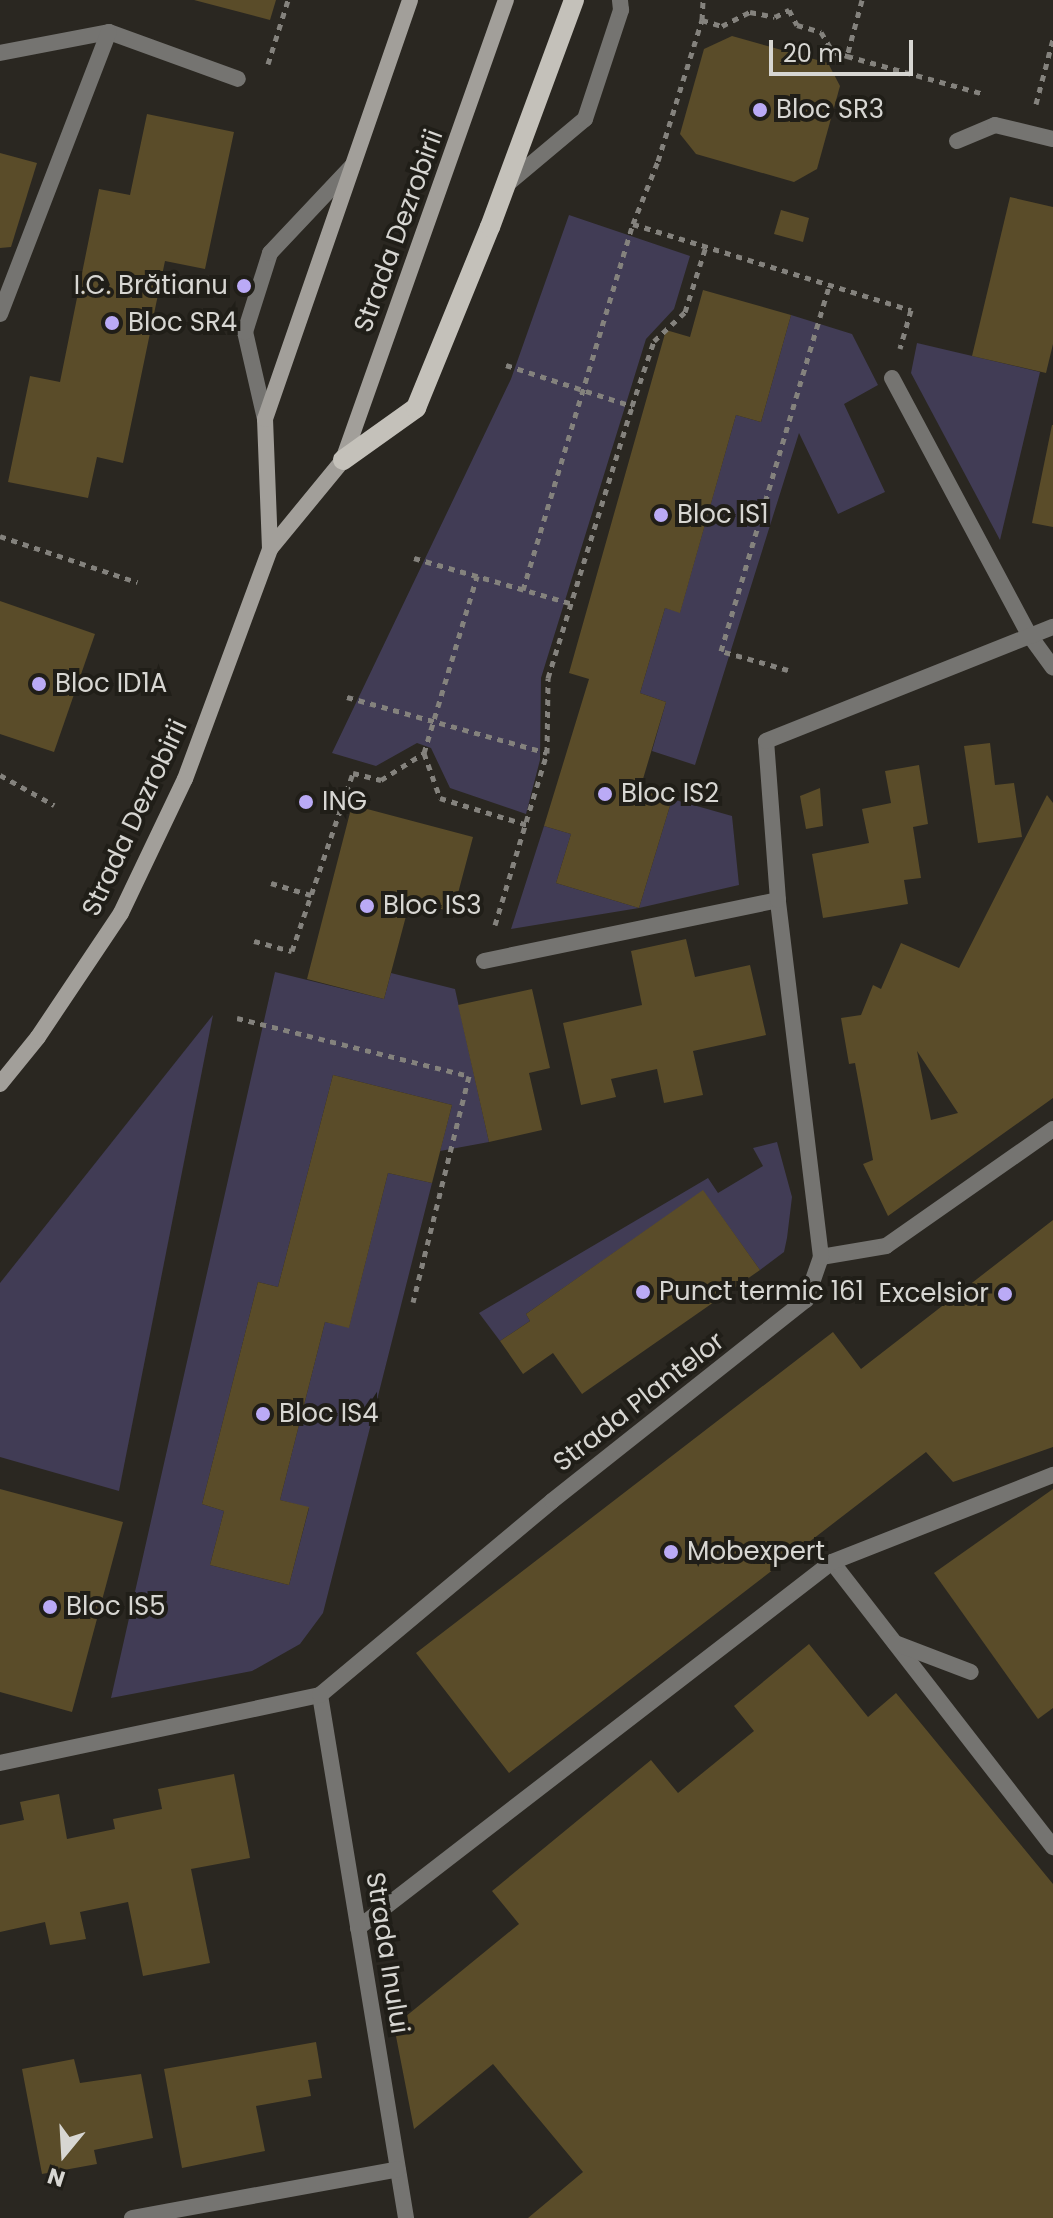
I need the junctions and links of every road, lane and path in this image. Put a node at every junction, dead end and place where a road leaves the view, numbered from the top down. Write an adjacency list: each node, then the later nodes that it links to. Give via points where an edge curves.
1 (288, 0): 13 (path)
2 (410, 0): 19 (main road, Strada Dezrobirii)
3 (506, 0): 31 (main road, Strada Dezrobirii)
4 (574, 0): 20 (main road)
5 (620, 0): 20 (street, via 585,119)
6 (703, 0): 8 (path)
7 (862, 0): 12 (path)
8 (702, 20): 12 (path, via 722,26 750,12 775,17 789,10 797,25 821,32 833,52); 21 (path)
9 (109, 32): 11 (street); 14 (street); 25 (street)
10 (1053, 39): 16 (path, via 1035,108)
11 (0, 53)
12 (847, 56): 15 (path)
13 (267, 68)
14 (238, 79)
15 (992, 96)
16 (1021, 104)
17 (1053, 139): 18 (street, via 995,125)
18 (957, 141)
19 (352, 166): 30 (main road, Strada Dezrobirii); 30 (street, via 270,253 245,332)
20 (505, 186): 31 (main road, via 416,408)
21 (633, 224): 22 (path); 28 (path)
22 (706, 246): 23 (path); 29 (path, via 685,312 654,341)
23 (830, 284): 24 (path); 42 (path, via 721,651)
24 (911, 310)
25 (0, 314)
26 (506, 365): 28 (path)
27 (892, 378): 40 (street)
28 (583, 390): 29 (path); 37 (path)
29 (632, 406): 38 (path)
30 (265, 419): 33 (main road, Strada Dezrobirii)
31 (343, 460): 33 (main road, Strada Dezrobirii)
32 (0, 536): 36 (path)
33 (270, 549): 56 (main road, Strada Dezrobirii, via 185,779 121,913)
34 (414, 558): 35 (path)
35 (477, 576): 37 (path); 44 (path)
36 (137, 582)
37 (523, 590): 38 (path)
38 (573, 604): 46 (path, via 548,678)
39 (1053, 627): 40 (street)
40 (1030, 636): 41 (street); 52 (street, Strada Plantelor, via 766,741)
41 (1053, 668)
42 (788, 670)
43 (347, 697): 44 (path)
44 (433, 722): 45 (path); 46 (path)
45 (424, 753): 49 (path, via 440,798); 51 (path, via 381,780 353,773)
46 (547, 753): 49 (path)
47 (0, 775): 48 (path)
48 (54, 805)
49 (528, 825): 54 (path)
50 (271, 883): 51 (path)
51 (311, 895): 53 (path, via 292,951)
52 (778, 900): 54 (street); 58 (street, Strada Plantelor)
53 (254, 941)
54 (484, 961)
55 (237, 1018): 59 (path, via 469,1076)
56 (0, 1084)
57 (1053, 1129): 58 (street, via 886,1246)
58 (821, 1257): 64 (street, Strada Plantelor, via 806,1300 552,1501)
59 (413, 1302)
60 (1053, 1475): 61 (street)
61 (832, 1562): 62 (street); 67 (street)
62 (894, 1642): 63 (street); 66 (street)
63 (971, 1672)
64 (320, 1695): 65 (street, Strada Plantelor); 67 (street, Strada Inului)
65 (0, 1763)
66 (1053, 1847)
67 (358, 1928): 68 (street, Strada Inului)
68 (398, 2169): 69 (street); 70 (street, Strada Inului)
69 (132, 2218)
70 (406, 2218)

